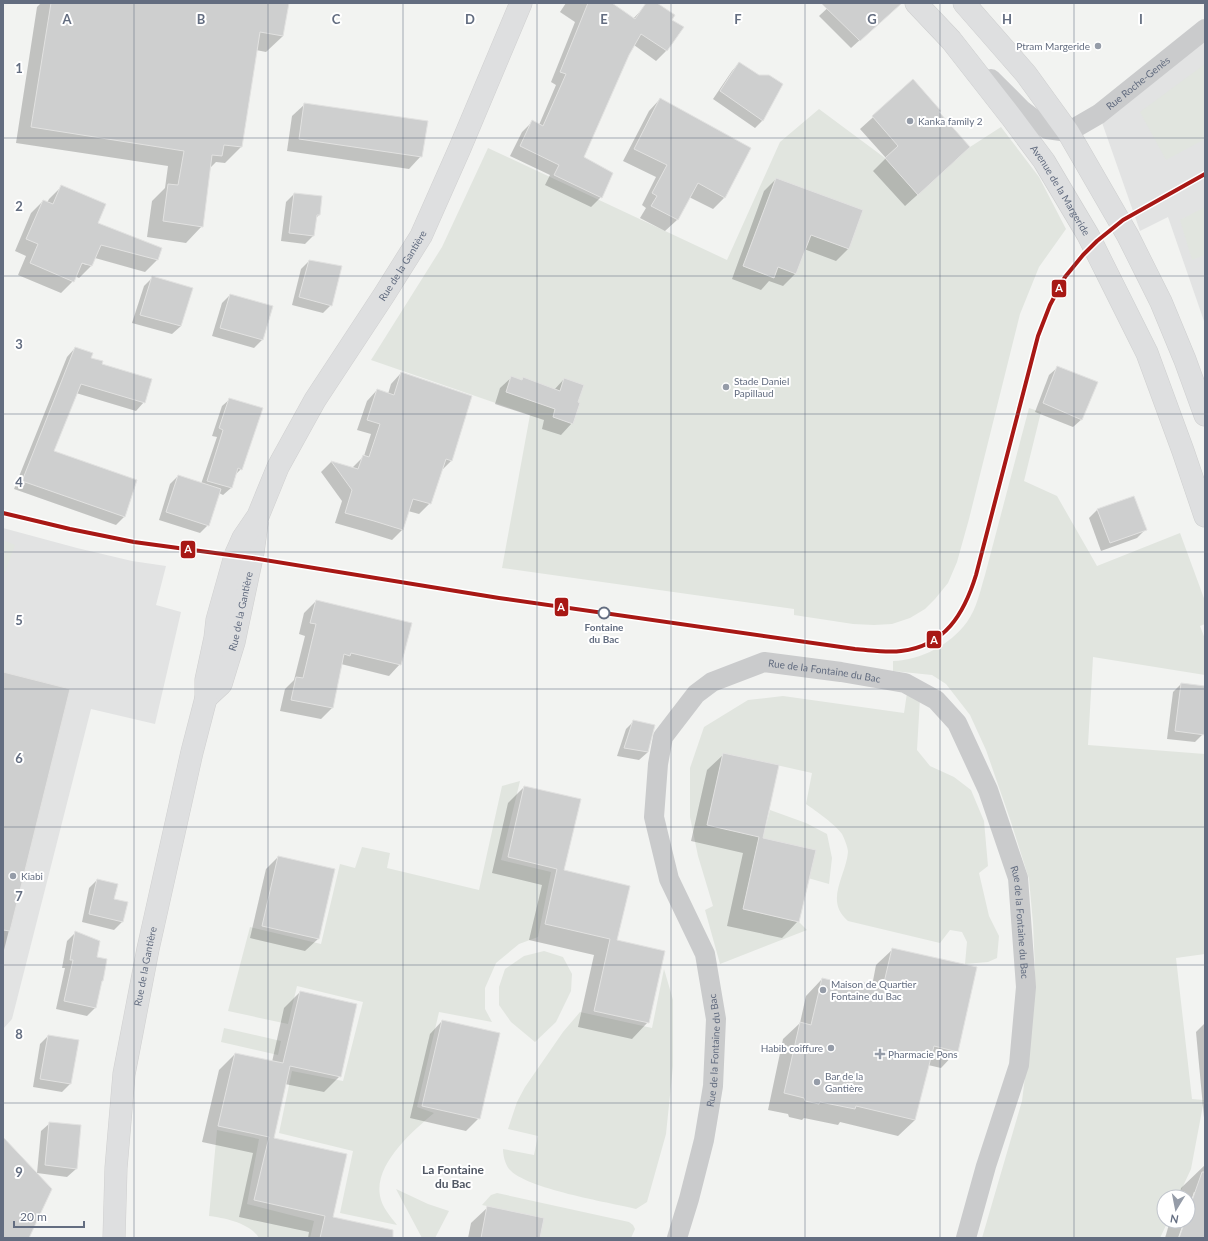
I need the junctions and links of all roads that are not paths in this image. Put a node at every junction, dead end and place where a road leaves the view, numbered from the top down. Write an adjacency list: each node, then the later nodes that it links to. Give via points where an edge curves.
1 (521, 3): 9 (main road, Rue de la Gantière, via 421,236 315,400 278,467 258,516 243,538 235,556 219,614 206,680 206,698 148,950 124,1074 116,1168)
2 (916, 3): 5 (main road, Avenue de la Margeride)
3 (964, 3): 6 (main road, via 1026,74)
4 (1205, 29): 6 (street, Rue Roche-Genès, via 1099,114)
5 (951, 40): 6 (street, via 1022,110 1047,130); 8 (main road, Avenue de la Margeride, via 1044,161 1088,235 1147,353)
6 (1068, 132): 7 (main road, via 1128,236 1161,302)
7 (1205, 415)
8 (1205, 516)
9 (114, 1238)
10 (677, 1238): 11 (street, Rue de la Fontaine du Bac, via 704,1140 713,1086 716,1019 705,954 669,879 654,817 658,764 663,737 696,694 712,682 764,662 905,683 936,700 957,722 988,790 1018,878 1026,988 1019,1065)
11 (966, 1238)

